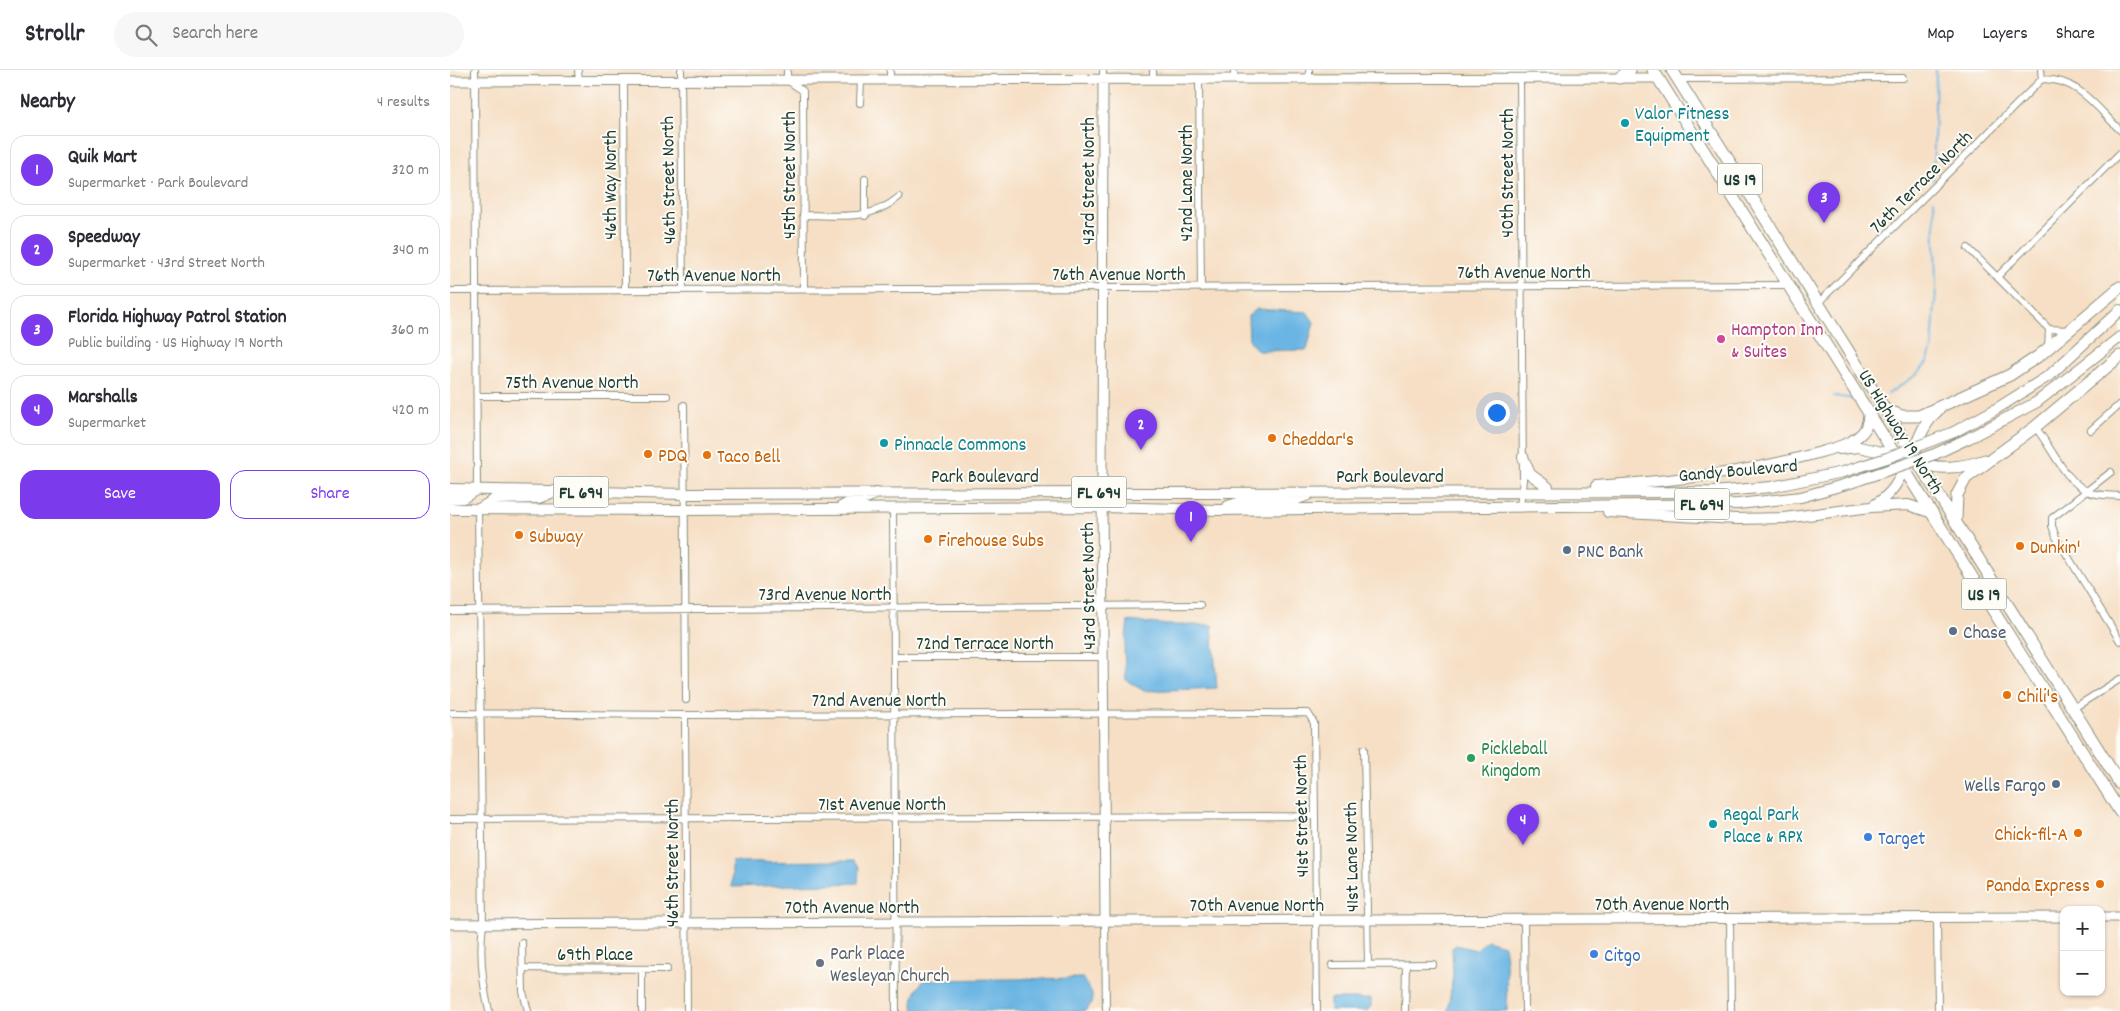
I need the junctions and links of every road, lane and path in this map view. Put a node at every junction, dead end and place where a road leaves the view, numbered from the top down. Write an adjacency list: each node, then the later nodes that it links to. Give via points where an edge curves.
1 (475, 70): 25 (street)
2 (578, 70): 19 (street)
3 (787, 70): 21 (street)
4 (890, 70): 23 (street)
5 (1630, 70): 15 (highway)
6 (2041, 70): 18 (street)
7 (1658, 73): 11 (highway); 15 (street); 29 (highway, via 1672,84 1714,148); 36 (highway, US Highway 19 North / US 19)
8 (1153, 74): 13 (street); 17 (street)
9 (1234, 74): 10 (street); 17 (street)
10 (1309, 74): 14 (street)
11 (1675, 74): 16 (street); 29 (highway, US Highway 19 North / US 19)
12 (681, 75): 20 (street); 21 (street); 44 (street, 46th Street North)
13 (1103, 75): 23 (street); 38 (street, 43rd Street North)
14 (1520, 78): 15 (street); 37 (street, 40th Street North)
15 (1619, 78)
16 (1903, 78)
17 (1199, 79): 39 (street, 42nd Lane North)
18 (2042, 79): 27 (street, via 2057,79 2079,89); 46 (street, 76th Terrace North)
19 (579, 80): 20 (street); 25 (street)
20 (624, 80): 43 (street, 46th Way North)
21 (787, 80): 22 (street); 32 (street, 45th Street North, via 803,90)
22 (860, 80): 23 (street); 26 (street)
23 (890, 80)
24 (450, 81): 25 (street)
25 (475, 81): 42 (street)
26 (860, 103)
27 (2120, 130)
28 (2120, 153): 35 (street)
29 (1724, 155): 46 (highway, US Highway 19 North / US 19)
30 (864, 179): 33 (street)
31 (899, 197): 33 (street, via 885,209)
32 (803, 215): 33 (street); 41 (street, 45th Street North)
33 (865, 216)
34 (1968, 248): 35 (street)
35 (1998, 276): 48 (street)
36 (1789, 285): 37 (street, 76th Avenue North); 59 (highway, US Highway 19 North / US 19)
37 (1521, 286): 39 (street, 76th Avenue North); 64 (street, 40th Street North)
38 (1103, 288): 39 (street, 76th Avenue North); 41 (street, 76th Avenue North); 71 (street, 43rd Street North)
39 (1201, 288)
40 (2120, 288): 49 (highway)
41 (804, 289): 44 (street, 76th Avenue North)
42 (476, 290): 43 (street, 76th Avenue North); 45 (street, 76th Avenue North); 53 (street)
43 (625, 290): 44 (street, 76th Avenue North)
44 (683, 290)
45 (450, 291)
46 (1819, 302): 58 (highway, US Highway 19 North / US 19)
47 (2120, 310): 73 (main road, Gandy Boulevard / FL 694, bridge, via 2050,375 1996,409 1954,432 1843,472 1771,488 1712,492)
48 (2049, 329): 49 (street); 51 (street)
49 (2070, 330): 51 (highway)
50 (2120, 337): 83 (main road, Gandy Boulevard / FL 694, bridge, via 2037,402 1935,454 1850,483 1801,497 1738,504)
51 (2048, 349): 56 (highway, via 2010,375)
52 (2120, 356): 60 (highway)
53 (477, 396): 54 (street, 75th Avenue North); 69 (street)
54 (667, 396)
55 (2120, 404): 61 (street)
56 (1943, 405): 58 (highway, via 1919,416); 65 (highway, via 1929,418)
57 (684, 406): 78 (street)
58 (1887, 410): 65 (highway, US Highway 19 North / US 19, via 1906,441)
59 (1869, 412): 62 (main road, via 1863,432); 65 (highway, US Highway 19 North / US 19, via 1890,444)
60 (2035, 427): 63 (highway); 74 (street, via 2073,479)
61 (2091, 430)
62 (1831, 449): 65 (main road, via 1859,448); 67 (main road, via 1753,469 1712,475 1658,482)
63 (1996, 456): 65 (highway, via 1958,467); 93 (highway, via 1966,478 1960,487)
64 (1523, 457): 67 (main road, via 1530,474); 73 (street, 40th Street North)
65 (1909, 460): 84 (main road, via 1886,498); 92 (highway, US Highway 19 North / US 19, via 1914,482); 93 (highway, US Highway 19 North / US 19, via 1928,475)
66 (2111, 472): 74 (street)
67 (1548, 487): 73 (main road, via 1533,487)
68 (450, 490): 69 (main road, Park Boulevard / FL 694)
69 (477, 490): 70 (main road, Park Boulevard / FL 694); 80 (main road, via 463,498)
70 (556, 491): 78 (main road, Park Boulevard / FL 694); 89 (main road, via 539,498 495,499)
71 (1102, 492): 76 (main road, Park Boulevard / FL 694); 77 (main road, Park Boulevard / FL 694); 81 (street, 43rd Street North)
72 (1427, 492): 73 (main road, Park Boulevard / FL 694); 77 (main road, Park Boulevard / FL 694); 88 (main road, via 1406,499 1324,499 1313,503)
73 (1520, 492): 82 (street, 40th Street North)
74 (2088, 492): 79 (street); 100 (street, via 2052,518 2052,526)
75 (876, 493): 76 (main road, Park Boulevard / FL 694); 78 (main road, Park Boulevard / FL 694); 86 (main road, via 867,500 850,502)
76 (929, 493): 87 (main road, via 922,498 902,501)
77 (1308, 493): 91 (main road, via 1301,499 1247,500)
78 (685, 494): 90 (street)
79 (2120, 496)
80 (450, 499)
81 (1102, 507): 87 (main road, Park Boulevard / FL 694); 91 (main road, Park Boulevard / FL 694); 95 (street, 43rd Street North)
82 (1520, 507): 83 (main road, Gandy Boulevard / FL 694); 88 (main road, Park Boulevard / FL 694)
83 (1553, 507): 84 (main road, via 1744,519 1828,514)
84 (1871, 507): 92 (main road, via 1908,505)
85 (450, 509): 89 (main road, Park Boulevard / FL 694)
86 (839, 509): 87 (main road, Park Boulevard / FL 694); 90 (main road, Park Boulevard / FL 694)
87 (893, 509): 96 (street)
88 (1311, 509): 91 (main road, Park Boulevard / FL 694)
89 (478, 510): 90 (main road, Park Boulevard / FL 694); 99 (street)
90 (685, 510): 97 (street)
91 (1218, 510)
92 (1933, 513): 104 (highway, US Highway 19 North / US 19)
93 (1956, 519): 106 (highway, US Highway 19 North / US 19)
94 (1200, 605): 95 (street, 73rd Avenue North)
95 (1104, 607): 96 (street, 73rd Avenue North); 102 (street, 43rd Street North)
96 (895, 608): 97 (street, 73rd Avenue North); 101 (street)
97 (685, 609): 99 (street, 73rd Avenue North); 105 (street)
98 (450, 610): 99 (street, 73rd Avenue North)
99 (480, 611): 108 (street)
100 (2120, 640)
101 (896, 657): 102 (street, 72nd Terrace North); 113 (street)
102 (1104, 657): 109 (street, 43rd Street North)
103 (2120, 679): 106 (street)
104 (2047, 693): 106 (highway, via 2060,704); 111 (highway, US Highway 19 North / US 19)
105 (686, 700)
106 (2074, 708): 114 (highway, US Highway 19 North / US 19)
107 (450, 712): 108 (street, 72nd Avenue North)
108 (480, 712): 112 (street, 72nd Avenue North); 122 (street)
109 (1105, 713): 110 (street, 72nd Avenue North); 113 (street, 72nd Avenue North); 118 (street, 43rd Street North)
110 (1308, 713): 119 (street, 41st Street North, via 1314,723)
111 (2060, 713): 114 (highway); 117 (highway, US Highway 19 North / US 19)
112 (686, 714): 113 (street, 72nd Avenue North); 123 (street, 46th Street North)
113 (895, 714): 120 (street)
114 (2091, 736): 116 (highway, US Highway 19 North / US 19)
115 (1364, 749): 130 (street, 41st Lane North)
116 (2120, 784)
117 (2120, 812)
118 (1105, 816): 119 (street, 71st Avenue North); 120 (street, 71st Avenue North); 132 (street, 43rd Street North)
119 (1314, 816): 129 (street, 41st Street North)
120 (896, 818): 123 (street, 71st Avenue North); 133 (street)
121 (450, 819): 122 (street, 71st Avenue North)
122 (482, 819): 123 (street, 71st Avenue North); 136 (street)
123 (686, 819): 134 (street, 46th Street North)
124 (2060, 917): 127 (street, 70th Avenue North)
125 (2105, 917): 126 (street)
126 (2120, 917)
127 (1937, 918): 128 (street, 70th Avenue North); 155 (street)
128 (1730, 919): 131 (street, 70th Avenue North); 154 (street)
129 (1317, 920): 130 (street, 70th Avenue North); 132 (street, 70th Avenue North); 151 (street, 41st Street North)
130 (1366, 920): 131 (street, 70th Avenue North); 140 (street, 41st Lane North)
131 (1524, 920): 153 (street)
132 (1105, 921): 133 (street, 70th Avenue North); 150 (street, 43rd Street North)
133 (896, 922): 134 (street, 70th Avenue North); 149 (street)
134 (687, 923): 136 (street, 70th Avenue North); 148 (street, 46th Street North)
135 (450, 924): 136 (street, 70th Avenue North)
136 (483, 924): 145 (street, via 480,966)
137 (522, 943): 142 (street)
138 (1433, 964): 141 (street)
139 (1333, 965): 140 (street)
140 (1368, 965): 141 (street)
141 (1406, 965): 152 (street)
142 (524, 968): 143 (street, 69th Place); 146 (street, via 523,992)
143 (642, 969): 144 (street, 69th Place); 147 (street)
144 (667, 969)
145 (489, 1011)
146 (528, 1011)
147 (642, 1011)
148 (687, 1011)
149 (896, 1011)
150 (1106, 1011)
151 (1317, 1011)
152 (1405, 1011)
153 (1525, 1011)
154 (1731, 1011)
155 (1938, 1011)

